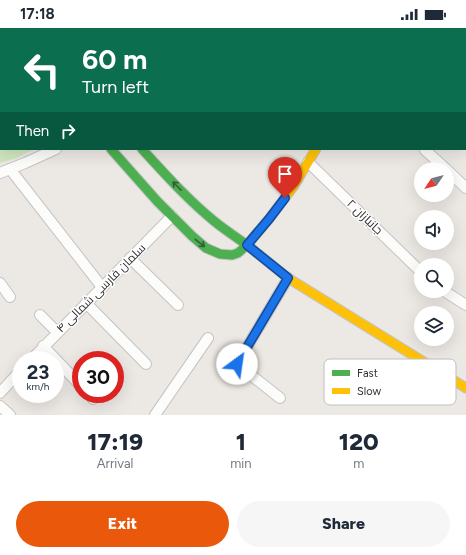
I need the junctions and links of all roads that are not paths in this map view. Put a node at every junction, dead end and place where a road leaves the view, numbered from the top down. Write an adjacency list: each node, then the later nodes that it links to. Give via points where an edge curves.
1 (54, 150): 8 (street)
2 (112, 150): 13 (main road)
3 (143, 150): 12 (main road, one-way to 3)
4 (315, 150): 6 (main road)
5 (425, 150): 7 (street)
6 (308, 162): 14 (main road, via 294,187); 16 (street, جانبازان ۲)
7 (438, 162)
8 (10, 169): 9 (street); 19 (street)
9 (0, 173)
10 (454, 177): 11 (street)
11 (466, 188)
12 (185, 203): 13 (main road); 14 (main road)
13 (172, 216): 14 (main road, one-way to 14, via 206,248 220,254 232,255); 15 (street, سلمان فارسی شمالی ۴)
14 (247, 245): 17 (main road)
15 (130, 258): 19 (street, سلمان فارسی شمالی ۴); 23 (street)
16 (414, 265)
17 (288, 278): 30 (main road); 37 (street, via 237,364)
18 (0, 284): 20 (street)
19 (102, 286): 22 (street, سلمان فارسی شمالی ۴)
20 (10, 297)
21 (454, 297): 24 (street)
22 (86, 303): 26 (street, سلمان فارسی شمالی ۴); 31 (street)
23 (178, 304)
24 (466, 305)
25 (40, 315): 26 (street)
26 (57, 332): 28 (street, سلمان فارسی شمالی ۴)
27 (208, 338): 40 (street)
28 (43, 346): 29 (street, سلمان فارسی شمالی ۴); 32 (street)
29 (39, 351)
30 (419, 359)
31 (146, 364)
32 (72, 377)
33 (12, 380): 36 (street)
34 (456, 382): 35 (main road)
35 (466, 388)
36 (0, 393)
37 (280, 398)
38 (0, 406): 39 (street)
39 (10, 415)
40 (155, 415)

